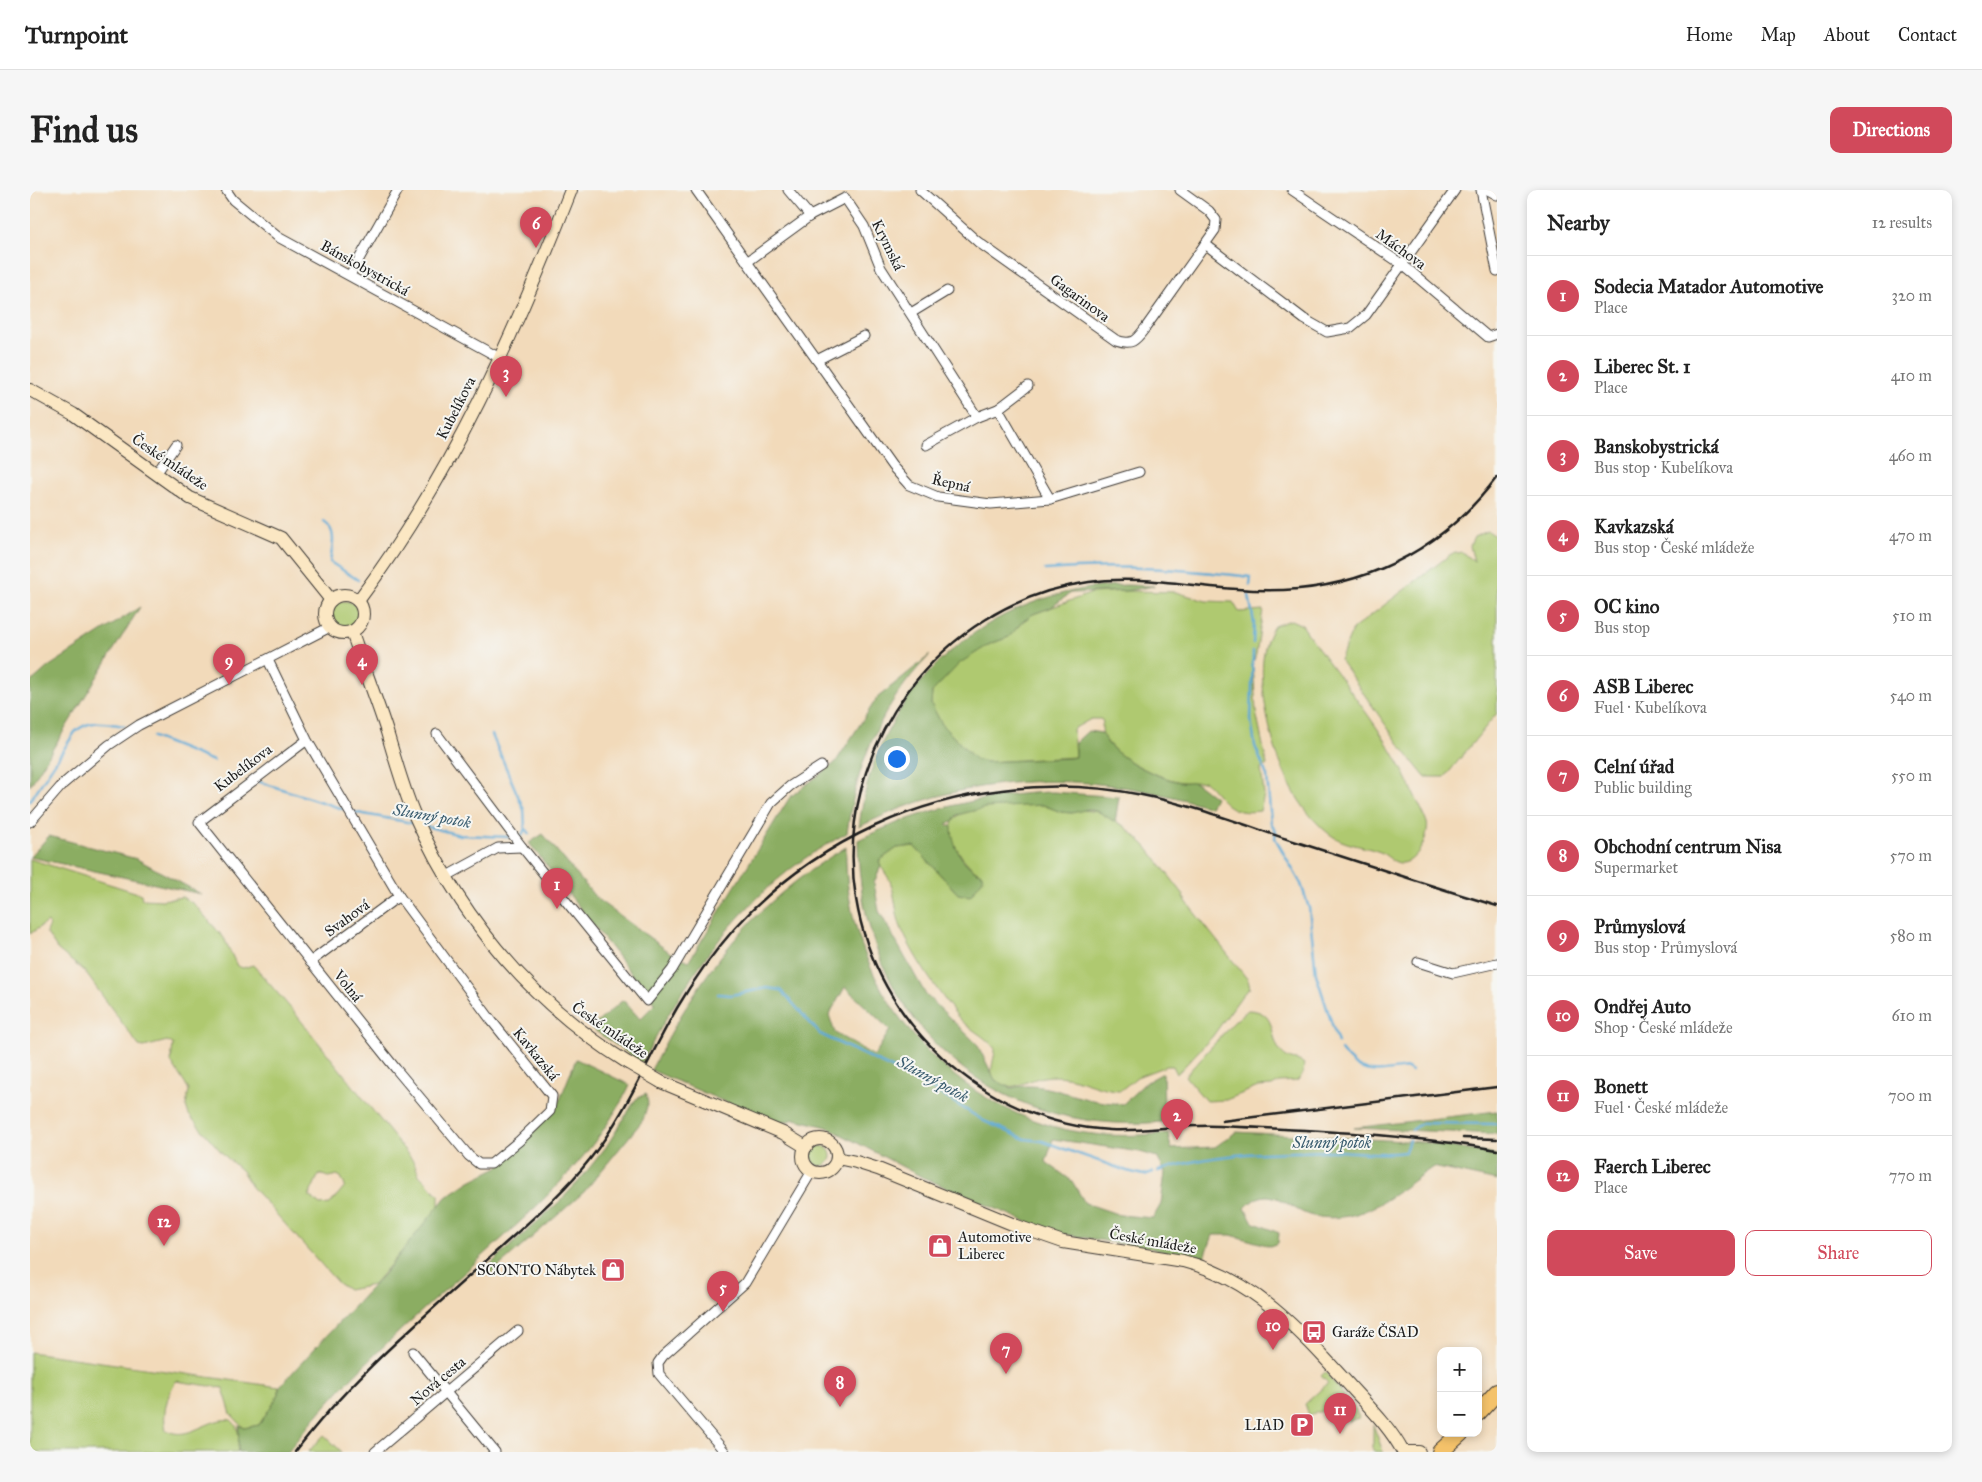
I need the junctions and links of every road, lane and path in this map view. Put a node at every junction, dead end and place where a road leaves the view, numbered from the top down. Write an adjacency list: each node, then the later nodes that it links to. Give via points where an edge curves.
1 (226, 190): 18 (street, Bánskobystrická, via 233,200 278,237)
2 (398, 190): 18 (street)
3 (571, 190): 23 (street, Kubelíkova)
4 (696, 190): 15 (street, Řepná)
5 (788, 190): 13 (street)
6 (920, 190): 14 (street, Gagarinova, via 978,242 1116,340 1127,344 1135,342)
7 (1180, 190): 14 (street, Gagarinova, via 1216,220)
8 (1292, 190): 16 (street, Máchova)
9 (1455, 190): 16 (street)
10 (1481, 190): 17 (street)
11 (1488, 190): 12 (street)
12 (1497, 194)
13 (810, 216): 15 (street, Krymská); 20 (street, Krymská, via 845,198 864,226 881,268)
14 (1205, 244): 16 (street, via 1304,319 1327,332 1350,328 1366,316)
15 (747, 262): 24 (street, Řepná)
16 (1403, 265): 21 (street, Máchova)
17 (1497, 271)
18 (350, 276): 23 (street, Bánskobystrická)
19 (947, 291): 20 (street)
20 (911, 313): 28 (street, Krymská)
21 (1493, 335)
22 (864, 336): 24 (street)
23 (500, 358): 35 (street, Kubelíkova, via 462,436 384,568)
24 (817, 360): 33 (street, Řepná, via 909,485 938,497 991,504)
25 (1028, 386): 27 (street)
26 (30, 390): 32 (street, České mládeže, via 73,414)
27 (998, 409): 28 (street); 33 (street)
28 (977, 417): 29 (street)
29 (926, 444)
30 (176, 445): 32 (street)
31 (1139, 472): 33 (street, Řepná)
32 (156, 474): 34 (street, České mládeže, via 190,498 281,538)
33 (1050, 499)
34 (331, 600): 35 (street, via 343,595); 36 (street, via 325,611)
35 (358, 601): 37 (street, via 363,610 363,620)
36 (330, 626): 37 (street, via 342,633); 38 (street)
37 (352, 632): 45 (street, České mládeže, via 414,815)
38 (268, 660): 40 (street, Kavkazská); 42 (street, via 139,725 109,745 63,784)
39 (437, 734): 44 (street)
40 (307, 740): 43 (street, Kubelíkova); 46 (street, Kavkazská)
41 (821, 766): 44 (street, via 771,803 672,970 647,1001)
42 (30, 822)
43 (199, 822): 47 (street, Volná)
44 (522, 847): 45 (street, via 498,848)
45 (445, 877): 50 (street, České mládeže, bridge, via 484,934 529,986 590,1040 661,1082 783,1133)
46 (399, 896): 47 (street, Svahová); 52 (street, Kavkazská, via 552,1096 550,1110 519,1141 491,1164)
47 (310, 962): 52 (street, Volná, via 396,1069)
48 (1418, 962): 49 (street, via 1454,973)
49 (1497, 963)
50 (806, 1147): 51 (street, via 815,1140 826,1140 835,1147); 53 (street, via 804,1160)
51 (837, 1158): 53 (street, via 827,1172); 56 (street, České mládeže, via 878,1169 1063,1242 1154,1255 1213,1271 1266,1301)
52 (479, 1164)
53 (812, 1171): 64 (street, via 745,1283 658,1364 659,1374)
54 (518, 1331): 58 (street, Nová cesta)
55 (414, 1352): 58 (street)
56 (1338, 1373): 60 (street); 65 (street, České mládeže, via 1389,1430)
57 (1497, 1392): 59 (highway)
58 (445, 1393): 62 (street, Nová cesta); 63 (street)
59 (1482, 1409)
60 (1366, 1417)
61 (1457, 1437): 67 (highway)
62 (375, 1452)
63 (495, 1452)
64 (725, 1452)
65 (1404, 1452): 66 (street, České mládeže)
66 (1419, 1452)
67 (1440, 1452)

